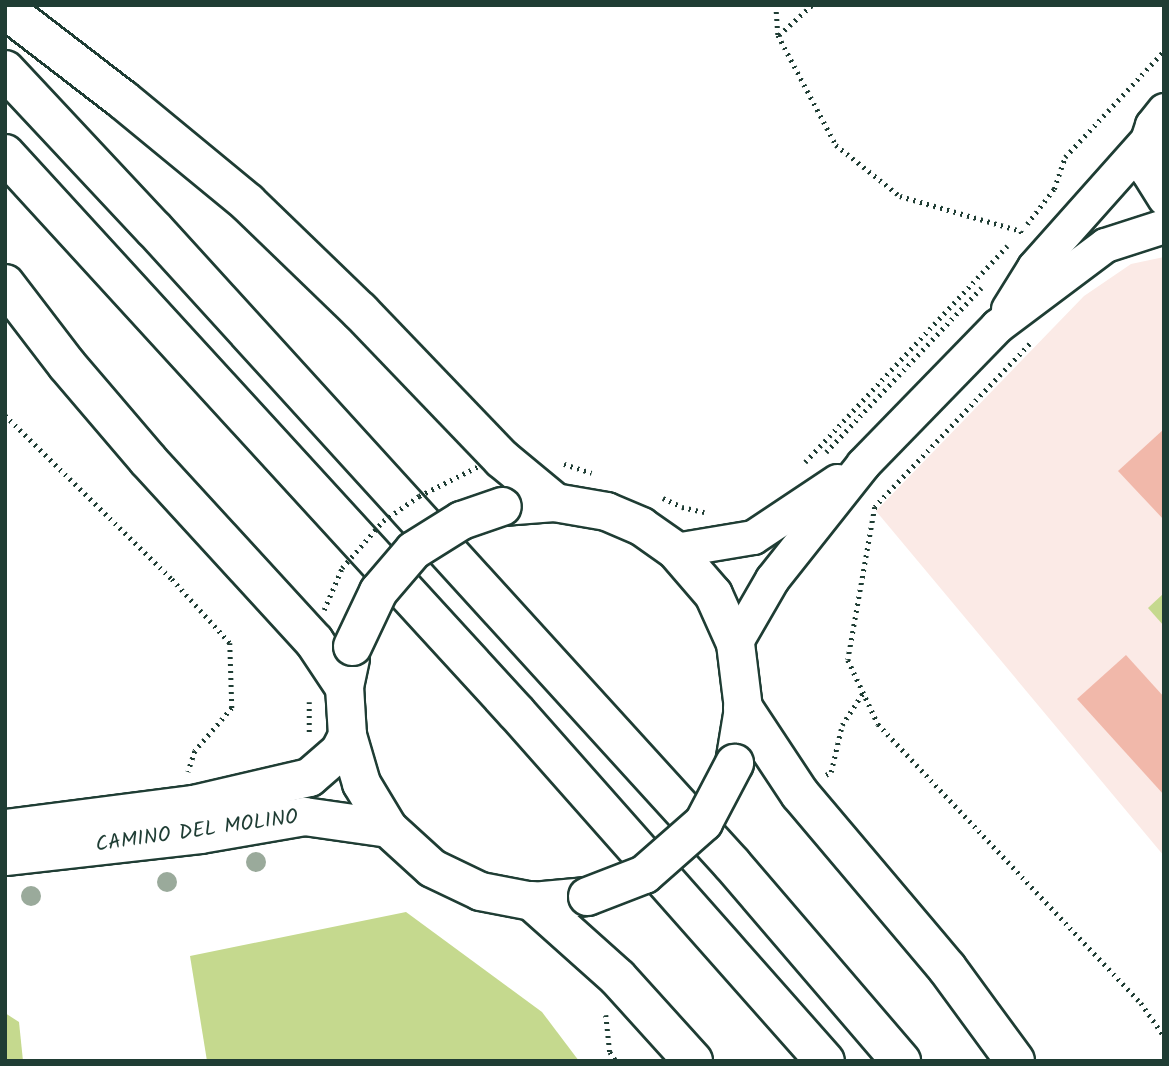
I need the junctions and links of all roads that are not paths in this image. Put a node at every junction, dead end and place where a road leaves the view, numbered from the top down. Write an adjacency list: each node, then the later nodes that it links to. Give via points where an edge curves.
1 (5, 9): 11 (highway, via 248,203 360,311 490,462)
2 (5, 70): 23 (highway, via 723,854)
3 (1164, 110): 4 (street)
4 (1147, 140): 6 (street, via 1148,172); 9 (street, via 1034,267)
5 (5, 153): 22 (highway, via 451,640)
6 (1164, 198)
7 (1164, 226): 9 (street, via 1105,245)
8 (5, 284): 14 (highway, via 149,460 314,641)
9 (997, 326): 10 (street)
10 (863, 464): 12 (street, via 753,537); 13 (street, via 772,579)
11 (554, 502): 12 (main road, via 606,511 641,526); 14 (main road, bridge, via 502,506 461,520 413,550 378,591 352,646)
12 (675, 550): 13 (main road, via 713,594)
13 (735, 643): 15 (main road)
14 (344, 685): 16 (main road)
15 (743, 708): 20 (main road, bridge, via 734,763 703,822 645,874 587,896); 24 (highway, via 800,794 947,968)
16 (347, 735): 17 (main road, CAMINO DEL MOLINO, via 339,751 309,777 193,804); 18 (main road, via 361,783)
17 (5, 828)
18 (388, 828): 19 (main road, CAMINO DEL MOLINO, via 304,816 200,834); 20 (main road, via 432,868 480,891)
19 (5, 856)
20 (532, 901): 21 (highway, via 618,978)
21 (694, 1061)
22 (825, 1061)
23 (901, 1061)
24 (1015, 1061)

